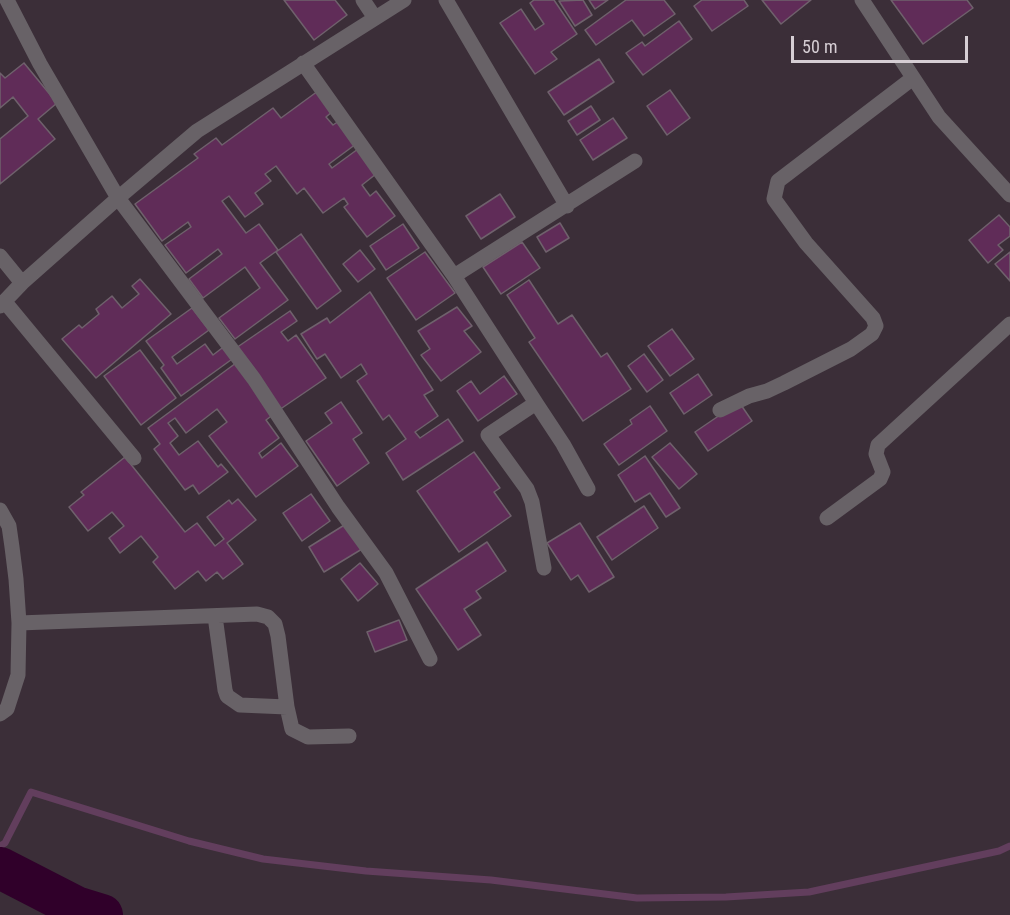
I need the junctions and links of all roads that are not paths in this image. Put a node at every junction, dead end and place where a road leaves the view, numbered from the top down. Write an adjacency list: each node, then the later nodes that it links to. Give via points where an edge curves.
1 (7, 0): 11 (street)
2 (363, 0): 6 (street)
3 (404, 0): 6 (street)
4 (446, 0): 12 (street)
5 (862, 0): 8 (street)
6 (375, 18): 7 (street)
7 (303, 63): 11 (street, via 197,131); 14 (street)
8 (913, 78): 10 (street, via 939,117); 19 (street, via 778,181 774,199 806,243 873,318 876,326 872,334 784,383)
9 (635, 161): 12 (street)
10 (1010, 195)
11 (118, 198): 15 (street); 27 (street, via 254,380 386,573)
12 (567, 206): 14 (street)
13 (0, 256): 15 (street)
14 (454, 276): 18 (street)
15 (22, 283): 16 (street)
16 (3, 304): 20 (street)
17 (1010, 324): 23 (street, via 878,445 876,454 883,472 880,479)
18 (536, 404): 21 (street); 24 (street, via 488,435 527,489)
19 (720, 410)
20 (134, 458)
21 (588, 489)
22 (0, 510): 26 (street, via 9,526)
23 (827, 518)
24 (543, 568)
25 (214, 616): 26 (street); 28 (street, via 227,696 240,705); 28 (street, via 257,614 275,624)
26 (19, 623): 29 (street, via 18,675 8,709)
27 (430, 659)
28 (287, 707): 30 (street, via 292,729 299,734)
29 (0, 714)
30 (349, 736)

